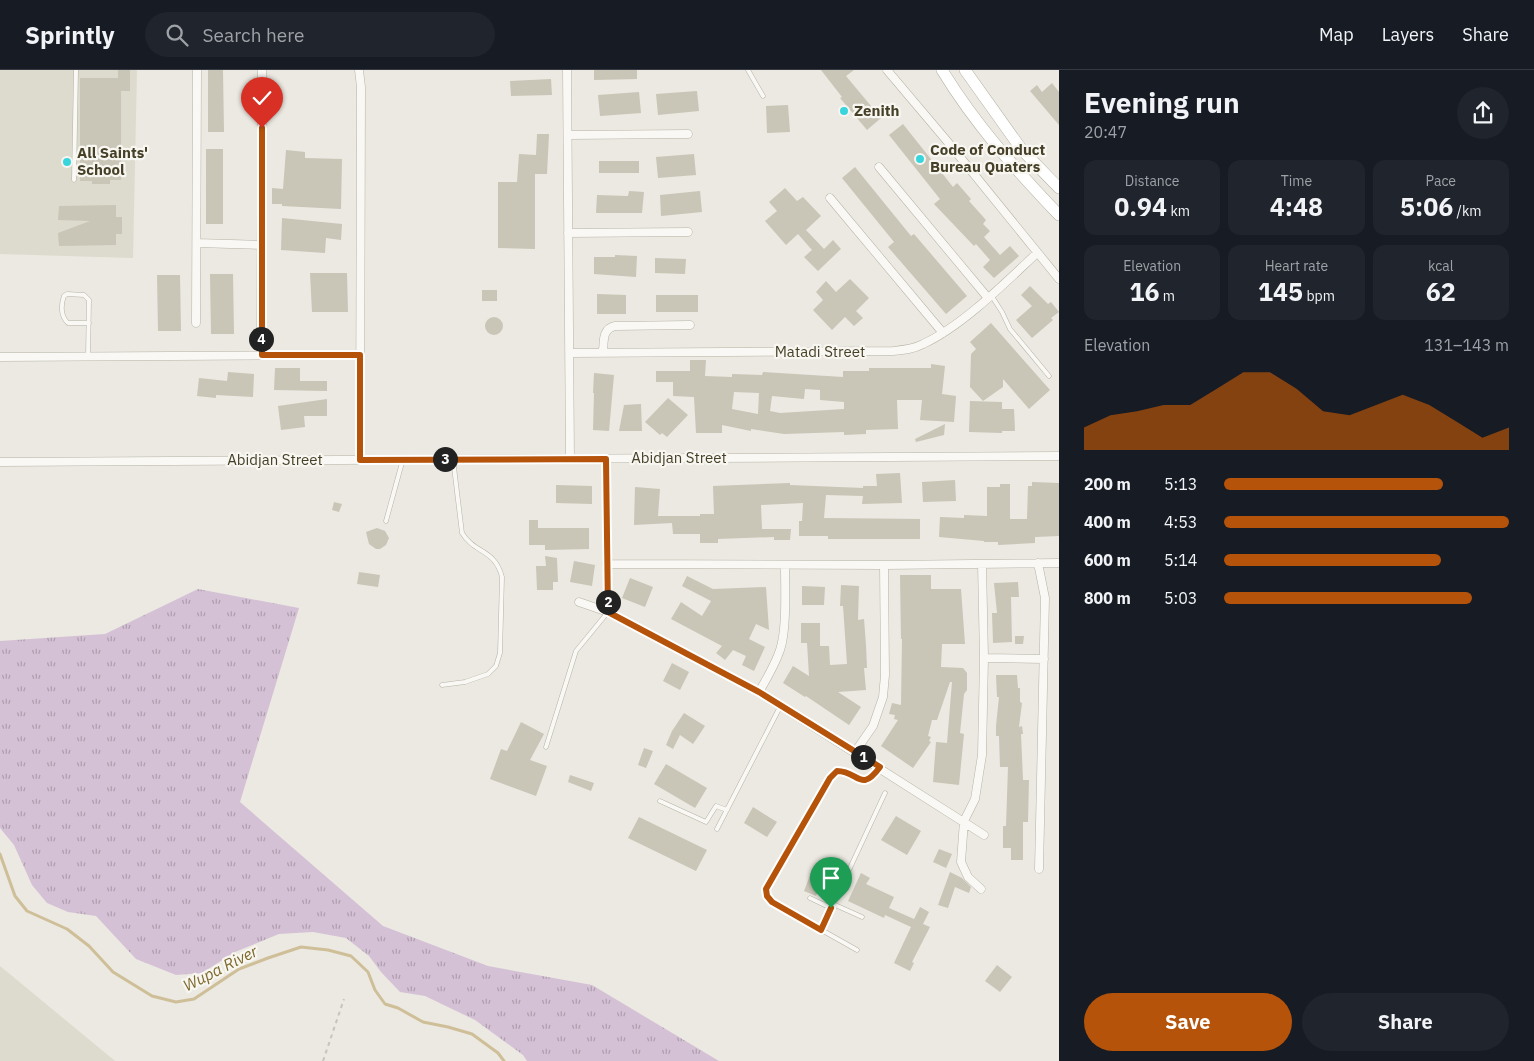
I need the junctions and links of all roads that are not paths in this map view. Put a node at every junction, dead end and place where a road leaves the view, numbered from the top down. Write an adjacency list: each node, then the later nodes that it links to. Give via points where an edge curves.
1 (76, 70): 15 (lane)
2 (197, 70): 21 (street)
3 (262, 70): 22 (street)
4 (359, 70): 5 (lane); 33 (street)
5 (365, 70)
6 (567, 70): 12 (street)
7 (748, 70): 11 (lane)
8 (887, 70): 23 (street)
9 (942, 70): 18 (main road, via 978,124)
10 (965, 70): 16 (main road, via 1022,150)
11 (763, 96)
12 (568, 134): 13 (street); 20 (street)
13 (688, 134)
14 (879, 167): 25 (street)
15 (74, 180)
16 (1059, 188)
17 (830, 198): 29 (street)
18 (1059, 215)
19 (688, 232): 20 (street)
20 (568, 233): 31 (street)
21 (197, 244): 22 (street); 27 (street)
22 (261, 245): 32 (street)
23 (1038, 253): 24 (street); 25 (street, Matadi Street)
24 (1059, 279)
25 (989, 296): 29 (street, Matadi Street); 36 (lane, via 1010,329)
26 (89, 323): 26 (lane, via 87,297 64,296 64,320 68,323); 34 (lane)
27 (196, 323)
28 (690, 325): 30 (street, via 609,327 604,333)
29 (944, 333): 30 (street, Matadi Street, via 922,345 893,352)
30 (602, 352): 31 (street, Matadi Street)
31 (570, 353): 38 (street)
32 (262, 355): 33 (street); 34 (street)
33 (360, 355): 42 (street)
34 (88, 356): 35 (street)
35 (0, 357)
36 (1049, 376)
37 (1059, 456): 41 (street, Abidjan Street)
38 (570, 458): 40 (street, Abidjan Street); 41 (street, Abidjan Street)
39 (403, 459): 40 (street, Abidjan Street); 42 (street, Abidjan Street); 44 (lane)
40 (453, 459): 55 (lane, via 462,533 467,541 492,557 502,577 500,653 496,666 488,674)
41 (606, 459): 46 (street)
42 (360, 460): 43 (street, Abidjan Street)
43 (0, 462)
44 (386, 521)
45 (1059, 563): 48 (street)
46 (607, 564): 49 (street); 52 (street)
47 (982, 564): 48 (street); 50 (street); 53 (street)
48 (1038, 564): 54 (street, via 1045,598)
49 (785, 565): 50 (street); 56 (street, via 781,648)
50 (884, 565): 59 (street, via 886,676 883,696 873,726)
51 (579, 602): 52 (street)
52 (608, 612): 56 (street); 58 (lane, via 576,652)
53 (984, 658): 54 (street); 64 (street, via 980,777 975,799)
54 (1044, 659): 67 (street)
55 (442, 685)
56 (759, 692): 57 (street)
57 (781, 705): 59 (street); 63 (lane)
58 (546, 747)
59 (855, 752): 60 (street)
60 (880, 767): 64 (street); 72 (lane, via 873,777 866,780 859,780 845,771 837,771 830,778 766,889 772,902)
61 (885, 793): 70 (lane)
62 (660, 801): 63 (lane, via 706,822 716,806)
63 (726, 810): 65 (lane)
64 (964, 821): 66 (street); 68 (street, via 961,862 968,877)
65 (717, 829)
66 (984, 835)
67 (1039, 868)
68 (981, 890)
69 (810, 898): 70 (lane)
70 (832, 906): 71 (lane); 72 (lane)
71 (862, 917)
72 (821, 930): 73 (lane)
73 (857, 950)

